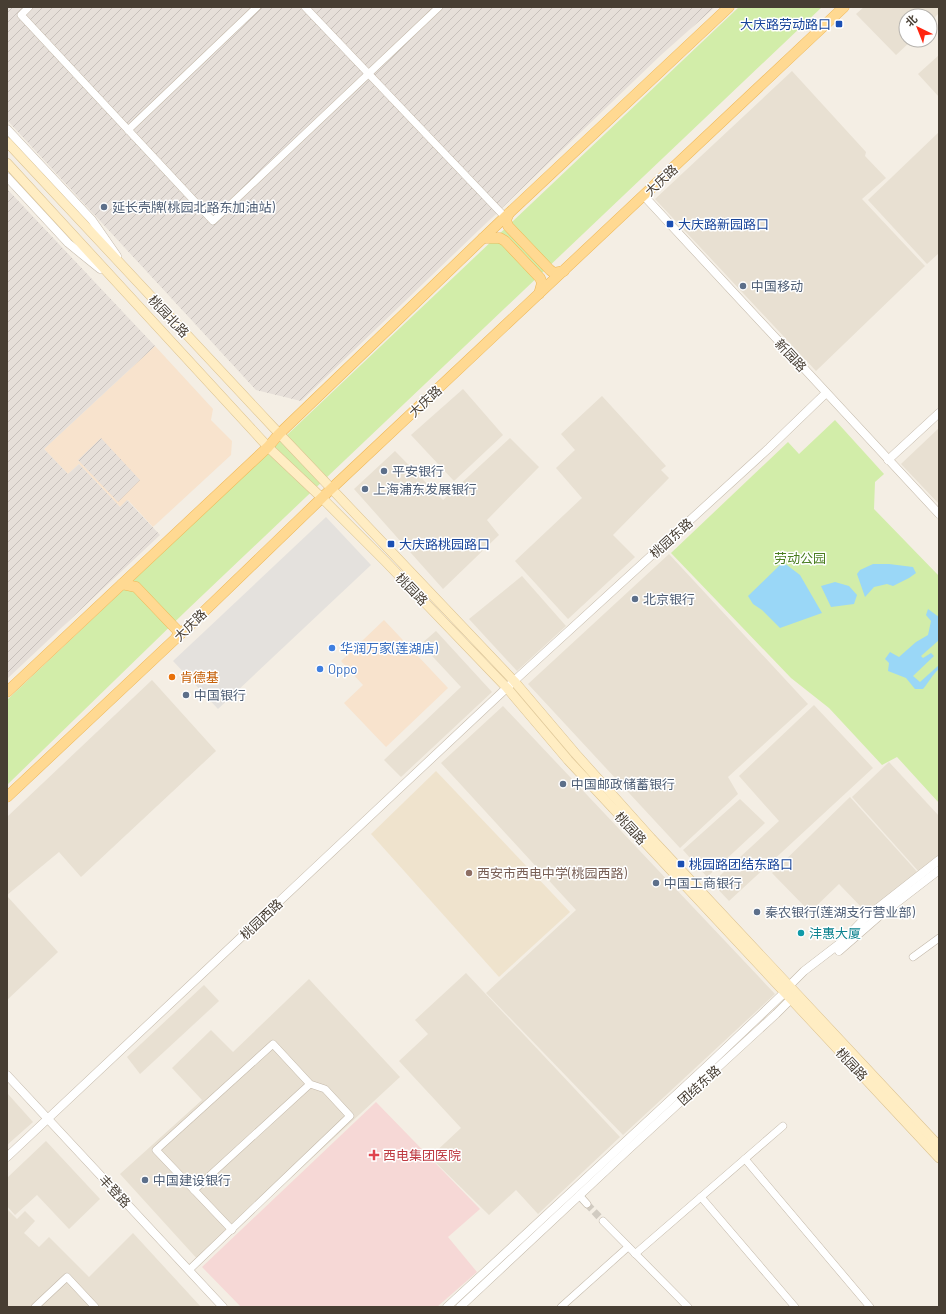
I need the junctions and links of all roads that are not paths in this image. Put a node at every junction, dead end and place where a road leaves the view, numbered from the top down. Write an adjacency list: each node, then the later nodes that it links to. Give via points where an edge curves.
1 (29, 7): 9 (street, via 21,15)
2 (257, 7): 9 (street)
3 (305, 7): 7 (street)
4 (439, 7): 7 (street)
5 (729, 7): 14 (main road)
6 (844, 7): 13 (main road, 大庆路)
7 (368, 74): 9 (street, via 213,221); 14 (street)
8 (7, 129): 17 (street, via 92,220)
9 (128, 130)
10 (7, 142): 17 (main road, 桃园北路)
11 (7, 163): 18 (main road, 桃园北路)
12 (7, 177): 18 (street, via 68,243)
13 (644, 196): 16 (main road, 大庆路); 20 (street, 新园路)
14 (507, 215): 15 (main road); 16 (main road, via 508,226 550,270 554,273)
15 (483, 238): 19 (main road, via 500,238 515,251 540,278 542,283); 22 (main road)
16 (564, 271): 19 (main road, 大庆路)
17 (133, 278): 22 (main road, 桃园北路)
18 (114, 280): 23 (main road, 桃园北路)
19 (538, 296): 25 (main road, 大庆路)
20 (826, 394): 24 (street, 新园路); 32 (street, 桃园东路)
21 (939, 413): 24 (street)
22 (280, 434): 23 (main road); 25 (main road, 桃园北路)
23 (268, 447): 26 (main road, 桃园北路); 28 (main road)
24 (888, 460): 27 (street, 新园路)
25 (331, 489): 26 (main road, 大庆路); 32 (main road, 桃园路)
26 (322, 498): 30 (main road, 大庆路); 32 (main road, 桃园路)
27 (939, 514)
28 (136, 572): 29 (main road); 30 (main road, via 135,579 139,584 180,627)
29 (122, 584): 31 (main road, via 136,587 177,630); 33 (main road)
30 (188, 627): 31 (main road, 大庆路)
31 (176, 638): 34 (main road, 大庆路)
32 (511, 684): 39 (main road, 桃园路); 42 (street, 桃园西路)
33 (7, 692)
34 (7, 797)
35 (939, 860): 39 (street, via 865,918 843,941 804,972)
36 (939, 870): 39 (street, 团结东路)
37 (939, 938): 38 (street)
38 (913, 957)
39 (790, 991): 44 (main road, 桃园路); 46 (main road, 桃园路); 49 (street, 团结东路, via 776,1014); 60 (street)
40 (7, 1075): 42 (street, 丰登路)
41 (310, 1084): 48 (street); 48 (street, via 273,1044 156,1150); 53 (street, via 325,1089 350,1116)
42 (48, 1119): 45 (street, 桃园西路); 56 (street, 丰登路)
43 (783, 1126): 47 (street)
44 (939, 1146)
45 (7, 1157)
46 (939, 1158)
47 (745, 1159): 50 (street); 65 (street)
48 (194, 1190): 53 (street)
49 (579, 1195): 51 (street); 61 (street, 团结东路)
50 (701, 1196): 55 (street); 64 (street)
51 (587, 1204)
52 (603, 1221): 54 (street)
53 (232, 1230): 56 (street)
54 (628, 1247): 55 (street); 62 (street)
55 (635, 1254): 63 (street)
56 (189, 1270): 59 (street, 丰登路)
57 (35, 1307): 58 (street, via 67,1277)
58 (95, 1307)
59 (224, 1307)
60 (447, 1307)
61 (460, 1307)
62 (561, 1307)
63 (688, 1307)
64 (795, 1307)
65 (870, 1307)

